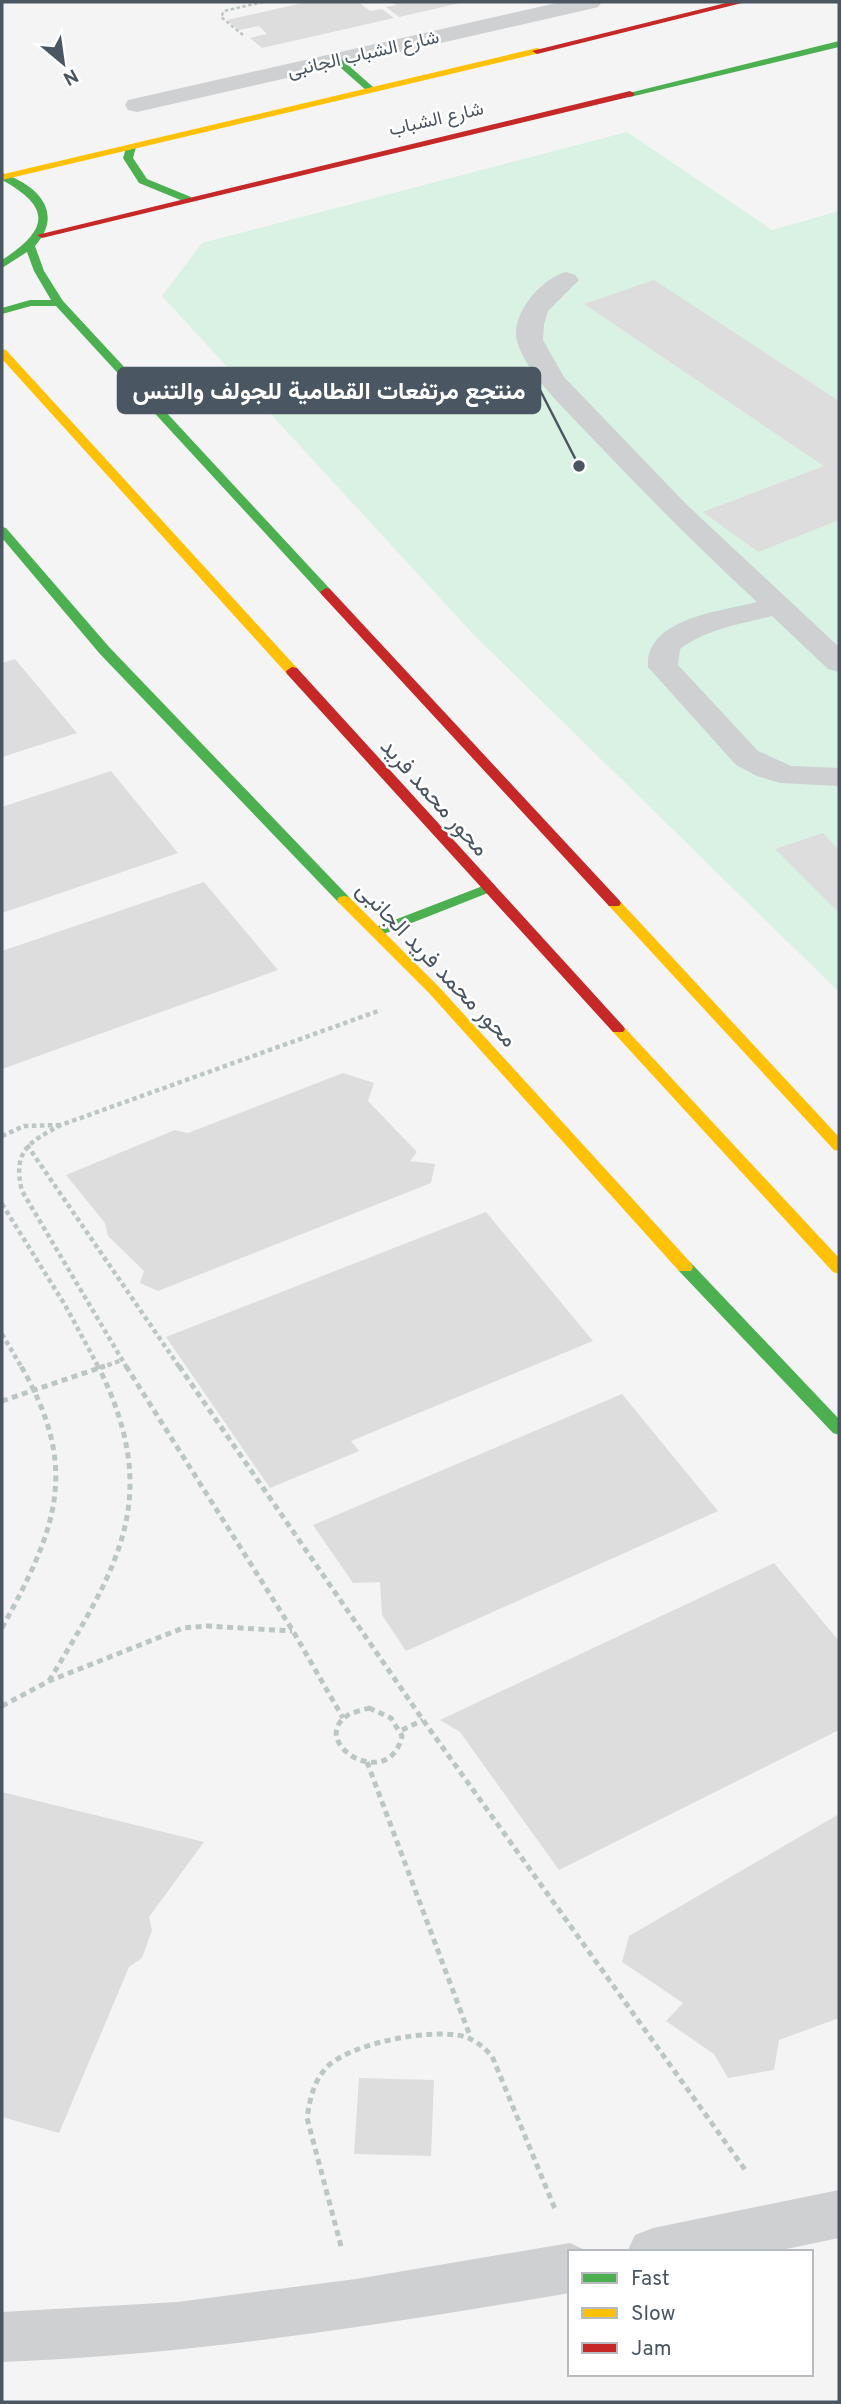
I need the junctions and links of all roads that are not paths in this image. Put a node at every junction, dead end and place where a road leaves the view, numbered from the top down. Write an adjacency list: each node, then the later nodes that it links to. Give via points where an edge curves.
1 (590, 2): 4 (street, شارع الشباب الجانبى)
2 (741, 2): 5 (street, شارع الشباب)
3 (839, 44): 9 (street, شارع الشباب)
4 (335, 59): 5 (street); 6 (street, شارع الشباب الجانبى)
5 (370, 89): 7 (street, شارع الشباب)
6 (137, 105)
7 (131, 146): 8 (street, شارع الشباب); 9 (street, via 128,158 139,179)
8 (3, 177): 10 (street, via 38,196 48,222)
9 (187, 199): 10 (street, شارع الشباب)
10 (43, 235): 11 (street)
11 (31, 248): 12 (street); 14 (street)
12 (2, 265)
13 (566, 280): 18 (lane, via 536,308 531,324 530,340 553,381 677,511)
14 (59, 303): 15 (street, via 30,303); 23 (street)
15 (2, 311)
16 (2, 352): 21 (street, محور محمد فريد)
17 (2, 531): 22 (street, محور محمد فريد الجانبى, via 105,650)
18 (778, 606): 19 (lane); 20 (lane, via 683,634 662,654 663,667 757,766 792,776)
19 (839, 663)
20 (839, 777)
21 (488, 888): 22 (street); 24 (street, محور محمد فريد)
22 (376, 932): 25 (street, محور محمد فريد الجانبى, via 435,990 758,1347)
23 (839, 1146)
24 (839, 1268)
25 (839, 1429)
26 (839, 2214): 27 (street)
27 (663, 2250)
28 (568, 2269): 29 (street, via 177,2327)
29 (2, 2337)

